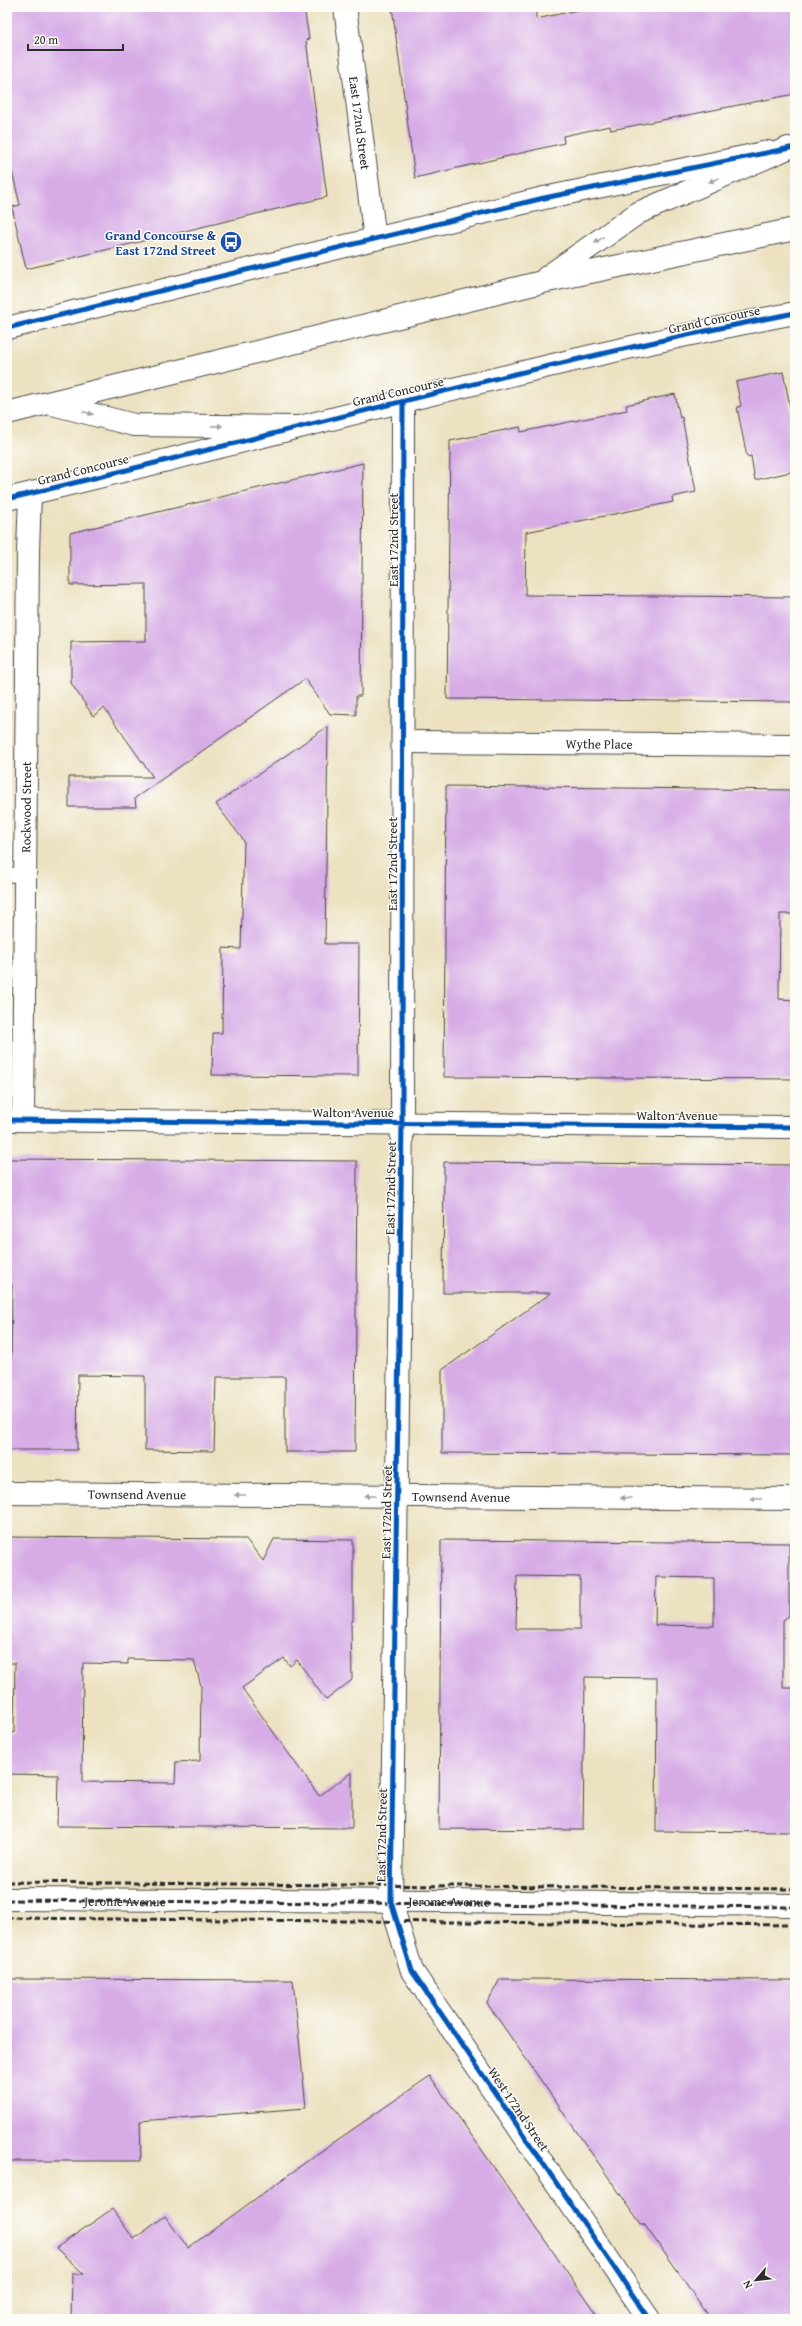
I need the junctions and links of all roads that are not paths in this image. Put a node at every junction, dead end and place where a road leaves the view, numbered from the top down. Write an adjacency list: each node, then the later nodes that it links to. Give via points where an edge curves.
1 (345, 7): 4 (street, East 172nd Street)
2 (792, 147): 4 (street, via 551,196); 5 (street, one-way to 5, via 638,213)
3 (795, 228): 5 (street)
4 (375, 239): 7 (street)
5 (538, 283): 9 (street)
6 (795, 313): 8 (street, Grand Concourse, via 662,341)
7 (7, 328)
8 (403, 402): 11 (street, Grand Concourse); 14 (street, East 172nd Street)
9 (51, 403): 10 (street); 11 (street, one-way to 11, via 134,426)
10 (7, 413)
11 (296, 428): 12 (street, Grand Concourse)
12 (30, 494): 13 (street, Grand Concourse); 16 (street, Rockwood Street)
13 (7, 499)
14 (403, 742): 15 (street, Wythe Place); 18 (street, East 172nd Street)
15 (795, 745)
16 (16, 875): 17 (street, Rockwood Street)
17 (15, 1120): 18 (street, Walton Avenue)
18 (402, 1123): 19 (street, Walton Avenue); 21 (street, East 172nd Street)
19 (795, 1126)
20 (7, 1493): 21 (street, Townsend Avenue, one-way to 20)
21 (397, 1496): 22 (street, Townsend Avenue, one-way to 21); 24 (street, East 172nd Street)
22 (795, 1499)
23 (7, 1899): 24 (street, Jerome Avenue)
24 (390, 1902): 25 (street, Jerome Avenue); 26 (street, West 172nd Street, via 412,1971)
25 (795, 1905)
26 (649, 2319)

